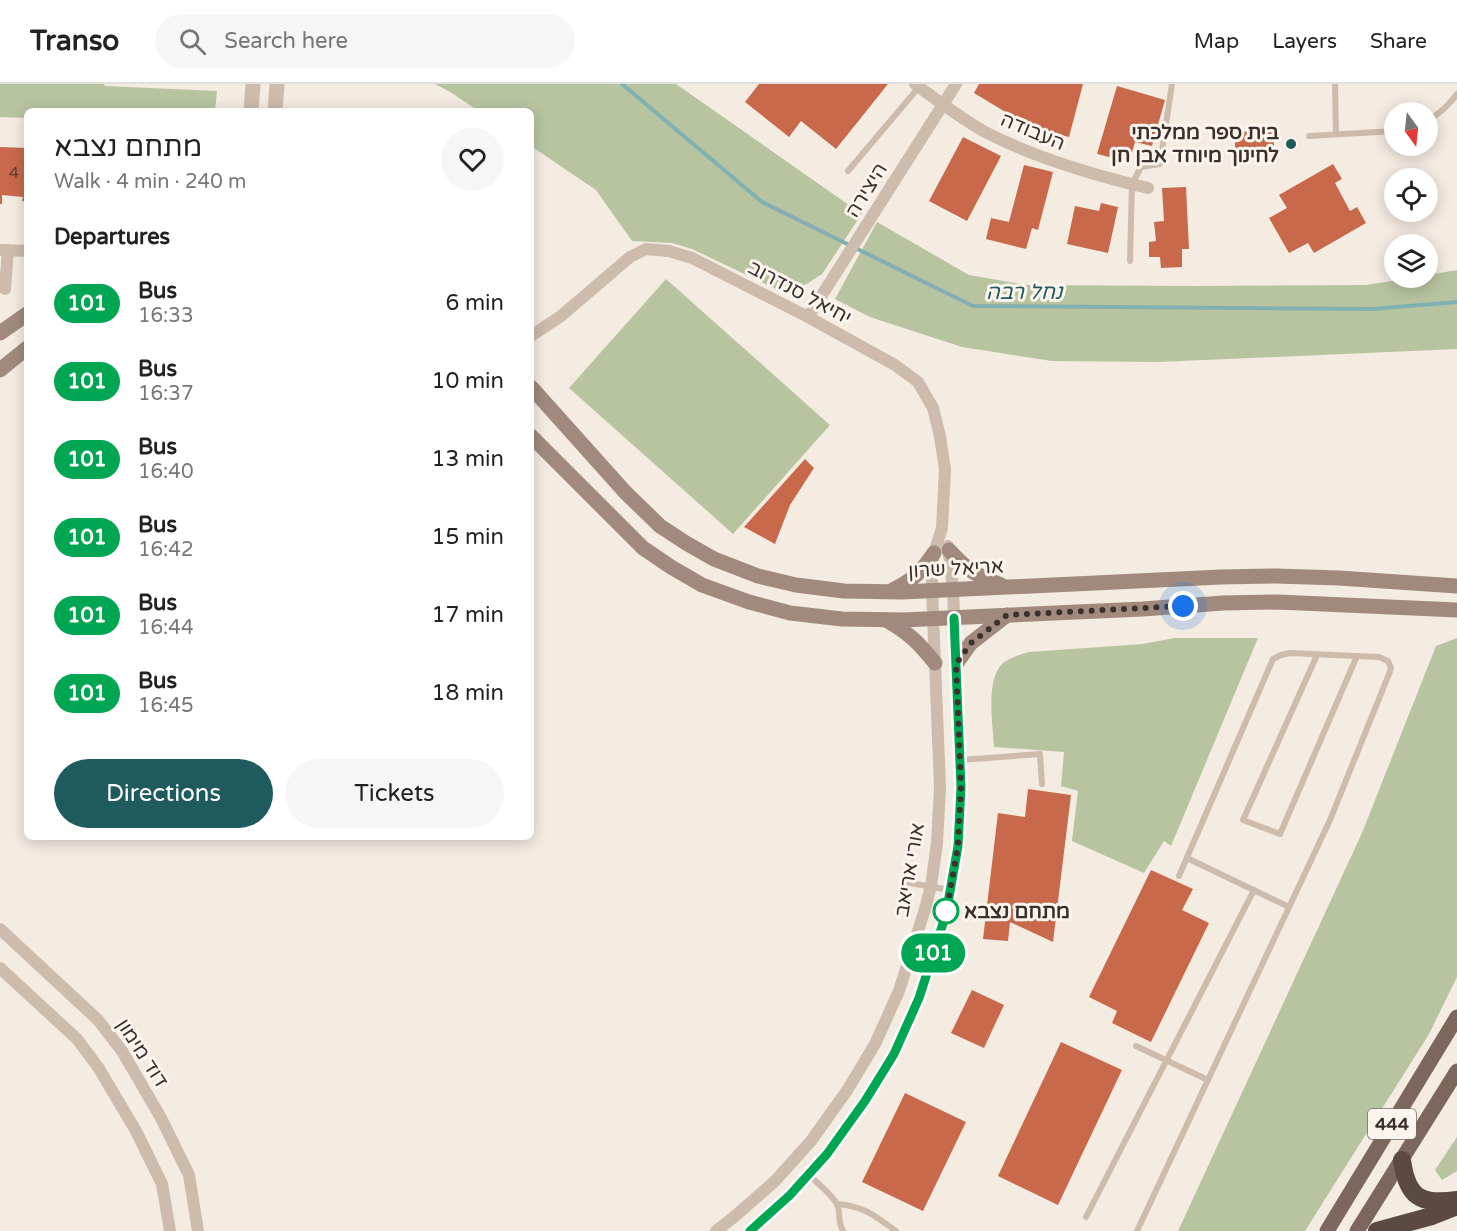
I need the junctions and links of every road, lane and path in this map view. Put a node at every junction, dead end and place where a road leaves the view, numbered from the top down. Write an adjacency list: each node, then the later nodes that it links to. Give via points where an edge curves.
1 (253, 84): 9 (street)
2 (277, 84): 10 (street)
3 (956, 84): 8 (street, היצירה)
4 (1172, 84): 16 (lane, via 1160,164 1141,167)
5 (1335, 84): 13 (lane)
6 (917, 85): 8 (street, העבודה); 15 (lane)
7 (1457, 94): 11 (lane)
8 (944, 104): 16 (street, העבודה, via 985,132 1016,147); 23 (street, היצירה)
9 (251, 108)
10 (275, 108)
11 (1438, 114)
12 (1384, 131): 13 (lane)
13 (1336, 134): 14 (lane)
14 (1309, 136)
15 (848, 171)
16 (1132, 184): 17 (street, העבודה); 20 (lane)
17 (1148, 188)
18 (4, 250): 19 (street); 21 (street)
19 (24, 251)
20 (1130, 261)
21 (5, 289)
22 (24, 316): 24 (main road)
23 (808, 317): 25 (street, יחיאל סנדרוב, via 692,258 646,249 630,257); 30 (street, יחיאל סנדרוב, via 895,365 918,382 933,408 945,469)
24 (0, 333)
25 (534, 336)
26 (24, 350): 27 (main road)
27 (0, 370)
28 (534, 388): 35 (main road, אריאל שרון, via 625,492 655,522 686,543 758,576 844,591)
29 (534, 438): 40 (main road, via 643,548 702,585 790,613)
30 (942, 551): 32 (main road, via 979,576); 33 (street, יחיאל סנדרוב); 34 (street, יחיאל סנדרוב, via 932,570); 35 (main road, via 910,581)
31 (1457, 586): 32 (main road, אריאל שרון, via 1265,576)
32 (1007, 587): 33 (main road, אריאל שרון)
33 (953, 589): 34 (main road, אריאל שרון); 38 (street, יחיאל סנדרוב)
34 (932, 590): 35 (main road, אריאל שרון); 39 (street, אורי אריאב)
35 (890, 592)
36 (1457, 610): 37 (main road, via 1234,603)
37 (1007, 615): 38 (main road); 44 (main road, via 971,643)
38 (954, 618): 39 (main road); 44 (street)
39 (933, 619): 40 (main road); 43 (street, אורי אריאב)
40 (886, 620): 43 (main road, via 906,631)
41 (1317, 655): 42 (lane); 42 (lane, via 1243,820 1280,834); 47 (lane, via 1290,653 1273,659)
42 (1357, 656): 53 (lane, via 1378,657 1388,661 1391,668 1330,820)
43 (935, 663): 50 (street, אורי אריאב, via 940,787)
44 (956, 664): 45 (street)
45 (960, 760): 46 (lane, via 1040,754); 51 (street, via 958,846)
46 (1042, 784)
47 (1187, 858): 48 (lane); 52 (lane)
48 (1179, 876)
49 (904, 882): 50 (lane)
50 (931, 886): 51 (lane); 69 (street, אורי אריאב, via 899,991 875,1044 848,1089 811,1141 775,1181)
51 (951, 890): 62 (street, via 919,998 894,1054 865,1101)
52 (1254, 890): 53 (lane); 58 (lane)
53 (1289, 907): 60 (lane)
54 (0, 929): 68 (street, דוד מימון, via 98,1020 122,1051 189,1175)
55 (0, 968): 67 (street, via 77,1039 98,1067 162,1184)
56 (1457, 1017): 74 (main road, 444)
57 (1136, 1046): 58 (lane)
58 (1167, 1060): 60 (lane); 66 (lane)
59 (1457, 1071): 61 (main road, 444)
60 (1208, 1080): 73 (lane)
61 (1402, 1160): 63 (highway, via 1407,1183 1418,1197 1437,1202); 75 (main road, 444)
62 (808, 1174): 64 (lane); 70 (street)
63 (1457, 1200)
64 (838, 1204): 71 (lane, via 838,1223); 72 (lane, via 867,1210)
65 (1457, 1206): 76 (highway)
66 (1086, 1217)
67 (170, 1231)
68 (198, 1231)
69 (716, 1231)
70 (750, 1231)
71 (843, 1231)
72 (896, 1231)
73 (1137, 1231)
74 (1327, 1231)
75 (1357, 1231)
76 (1377, 1231)

